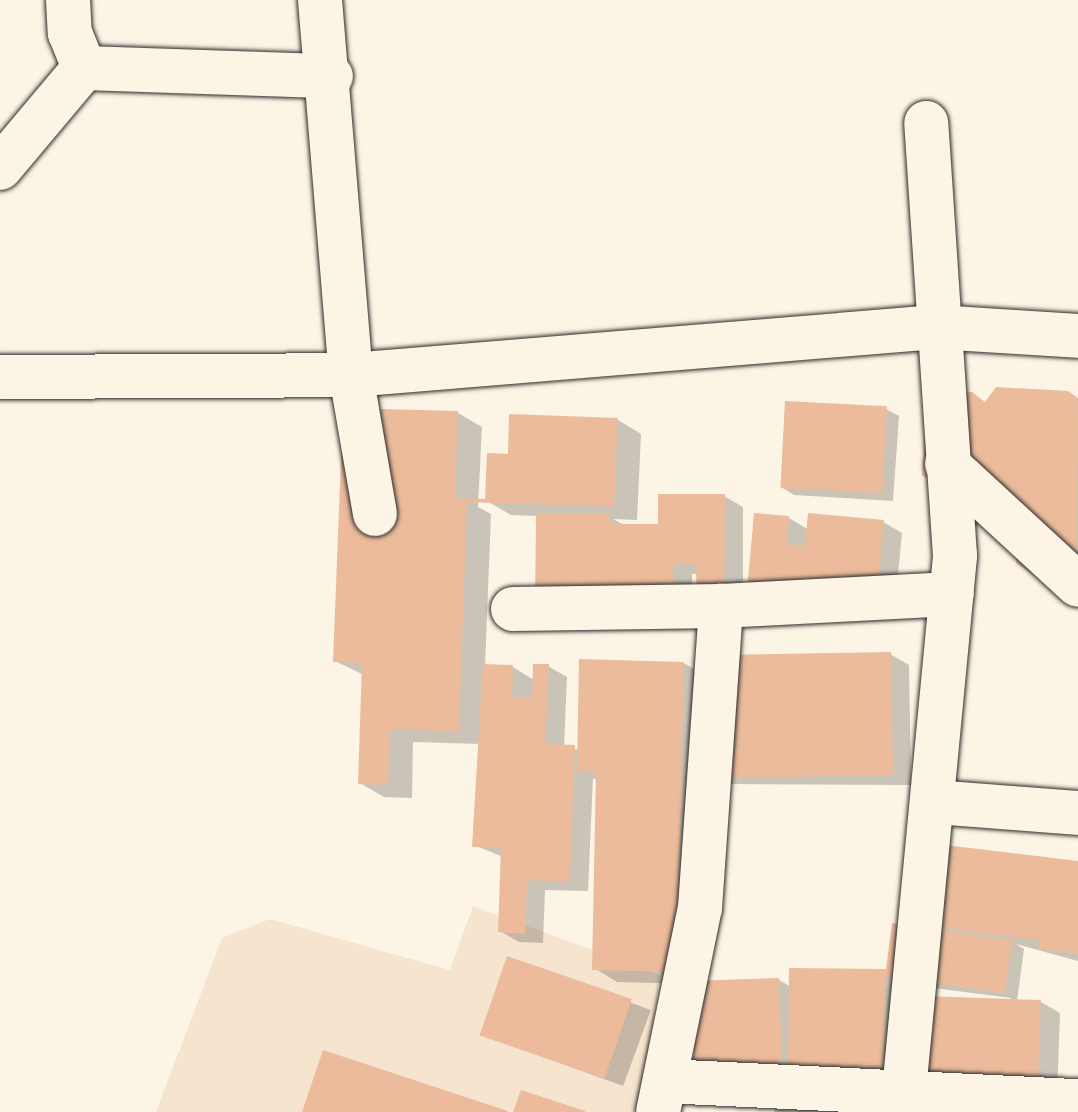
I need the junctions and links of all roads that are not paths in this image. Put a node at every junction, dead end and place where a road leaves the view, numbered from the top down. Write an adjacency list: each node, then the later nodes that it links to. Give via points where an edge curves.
1 (68, 0): 3 (street, via 70,33)
2 (320, 0): 4 (street)
3 (84, 68): 4 (street); 6 (street)
4 (331, 76): 9 (street)
5 (926, 123): 7 (street)
6 (0, 168)
7 (936, 327): 8 (street); 9 (street); 11 (street)
8 (1078, 336)
9 (351, 375): 10 (street); 12 (street)
10 (0, 377)
11 (947, 464): 13 (street); 14 (street, via 955,556)
12 (375, 514)
13 (1078, 585)
14 (952, 594): 15 (street); 17 (street)
15 (721, 606): 16 (street); 19 (street, via 700,908)
16 (513, 609)
17 (935, 802): 18 (street); 20 (street)
18 (1078, 813)
19 (662, 1096): 20 (street)
20 (905, 1100): 21 (street)
21 (1052, 1103)

